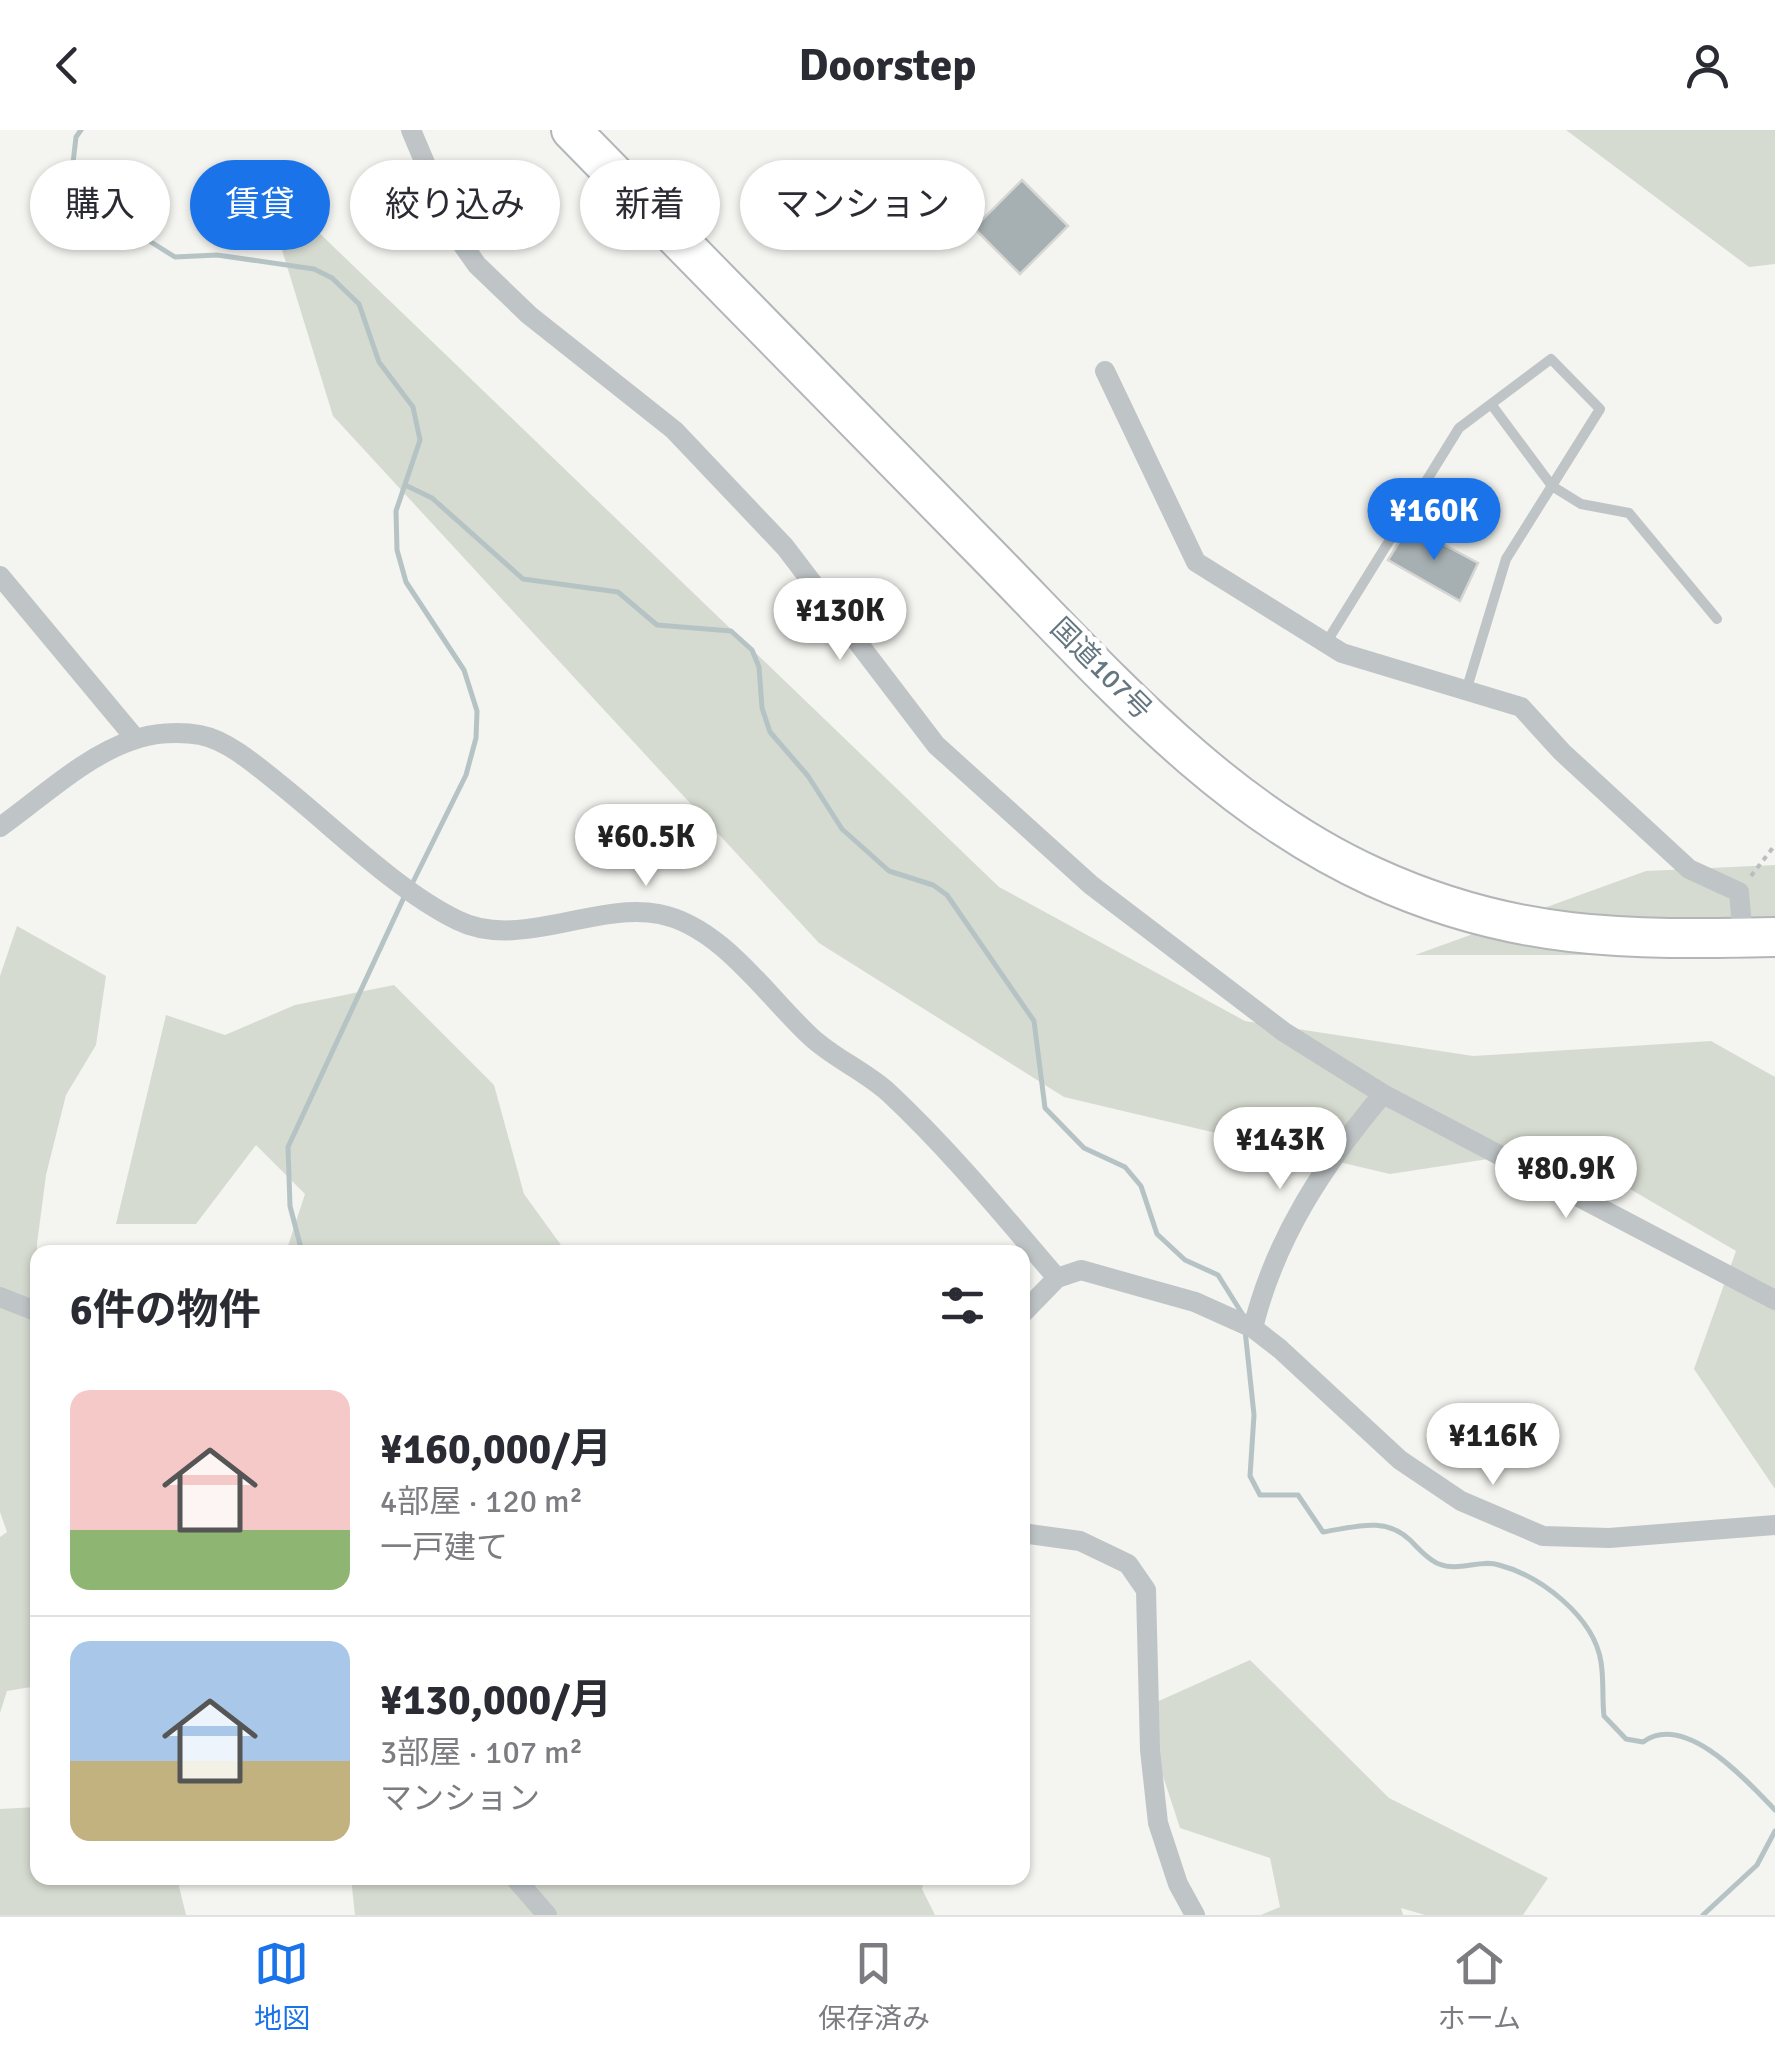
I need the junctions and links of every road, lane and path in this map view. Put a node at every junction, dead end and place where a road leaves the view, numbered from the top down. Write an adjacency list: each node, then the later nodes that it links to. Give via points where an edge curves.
1 (411, 130): 15 (street, via 456,234 477,265 528,315 674,430 785,547 936,745 1092,885 1284,1032)
2 (571, 130): 14 (highway, 国道107号, via 1152,720 1268,819 1376,878 1489,918 1600,937)
3 (1105, 371): 8 (street, via 1196,562)
4 (1491, 404): 5 (lane); 5 (lane, via 1551,358 1600,409); 8 (lane, via 1459,428)
5 (1552, 486): 7 (lane, via 1581,504 1629,513); 9 (lane, via 1506,559)
6 (0, 576): 10 (street)
7 (1717, 619)
8 (1326, 642): 9 (street)
9 (1466, 691): 13 (street, via 1521,706 1688,869)
10 (135, 738): 11 (street); 16 (street, via 202,735 235,752 419,896 479,928 658,914 708,936 814,1040 910,1113)
11 (0, 827)
12 (1775, 845): 13 (path)
13 (1740, 892): 14 (street)
14 (1759, 937)
15 (1382, 1094): 20 (street); 23 (street, via 1308,1193 1276,1256)
16 (1028, 1245)
17 (1030, 1248): 18 (street)
18 (1057, 1278): 21 (street); 23 (street, via 1081,1270 1158,1288)
19 (0, 1297): 22 (street)
20 (1775, 1300)
21 (1030, 1306)
22 (30, 1309)
23 (1254, 1328): 24 (street, via 1400,1460 1503,1521 1561,1538)
24 (1775, 1525)
25 (1030, 1534): 28 (street, via 1080,1541 1128,1564 1146,1590 1158,1823)
26 (521, 1885): 27 (street)
27 (547, 1915)
28 (1195, 1915)

